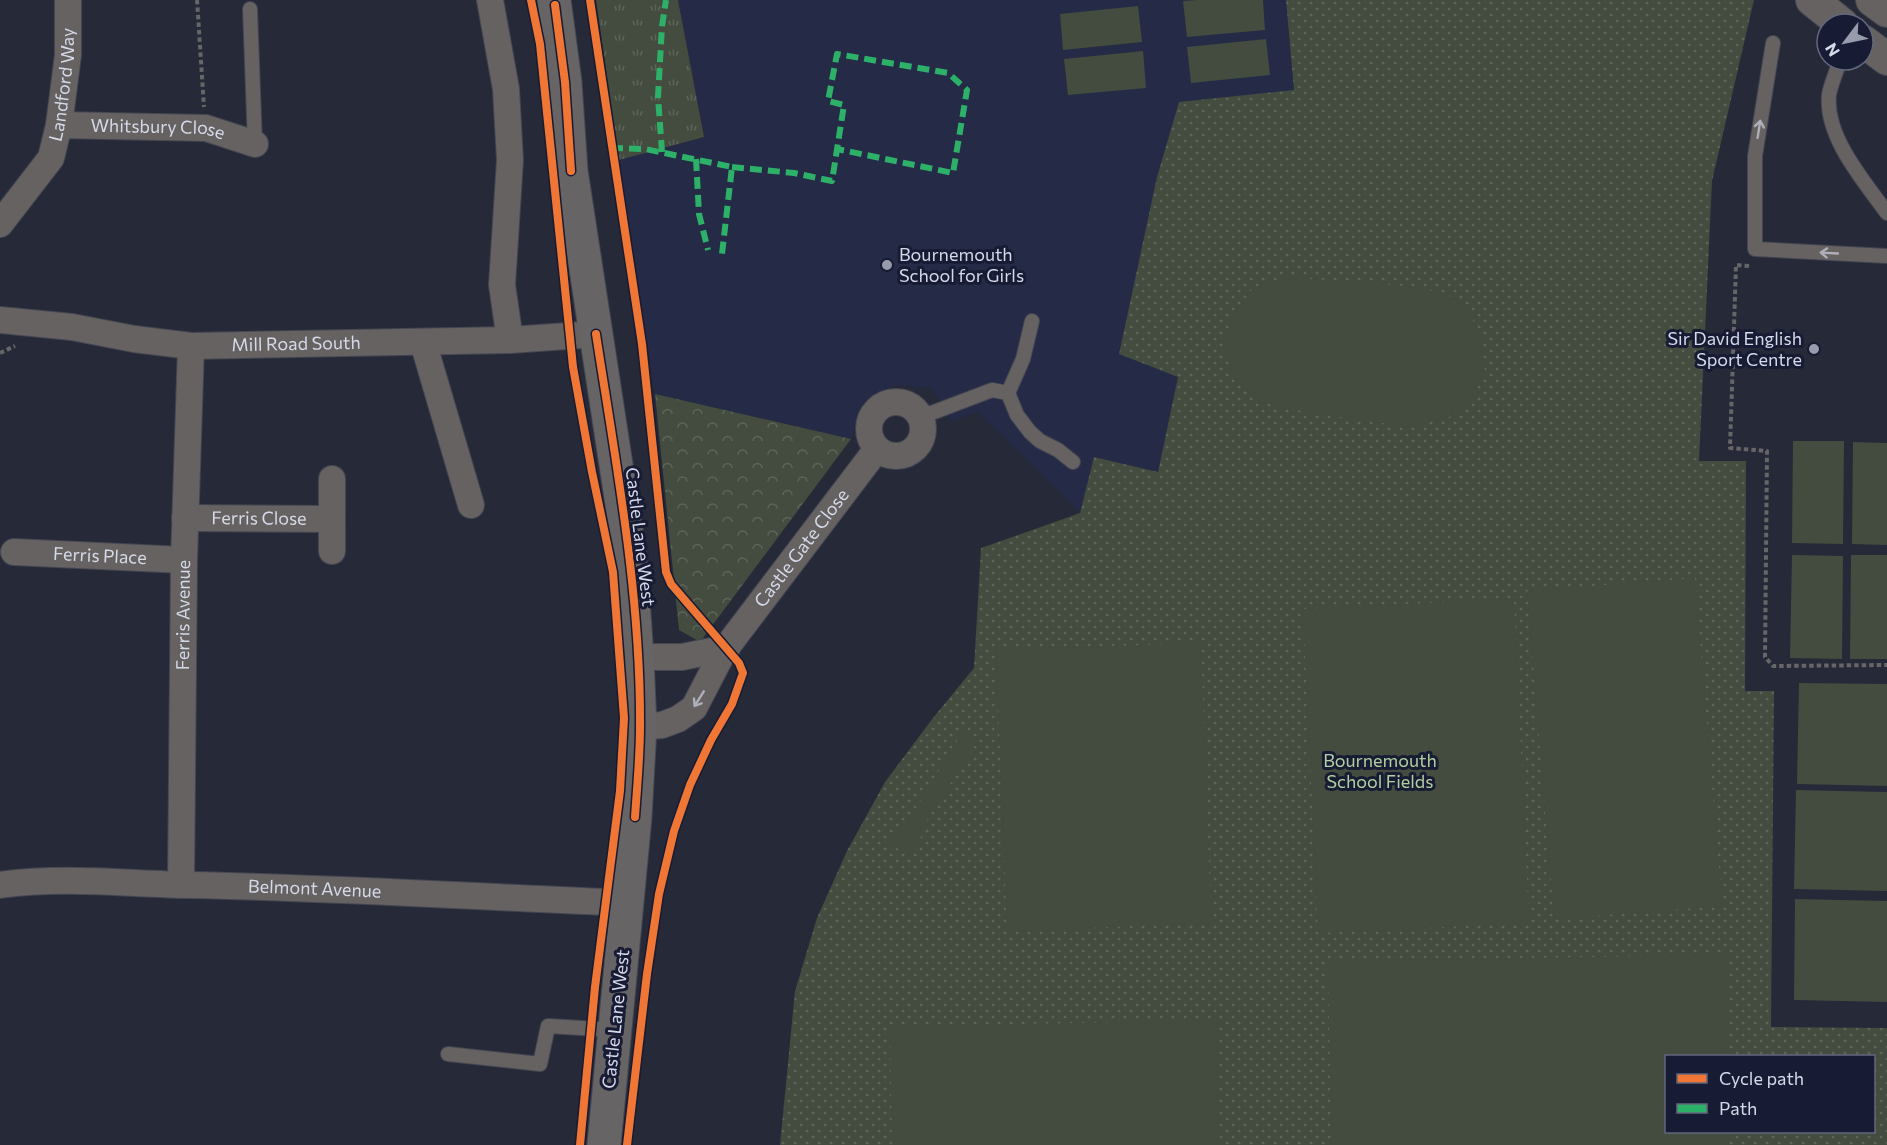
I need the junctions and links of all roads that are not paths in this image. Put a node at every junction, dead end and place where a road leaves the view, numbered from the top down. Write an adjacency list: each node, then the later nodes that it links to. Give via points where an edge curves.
1 (68, 0): 9 (street, Landford Way, via 68,55)
2 (490, 0): 17 (street, via 507,101 510,160 502,285)
3 (554, 0): 16 (main road, Castle Lane West, via 571,171)
4 (1812, 0): 6 (street)
5 (250, 9): 10 (lane)
6 (1827, 12)
7 (1773, 43): 13 (lane, one-way to 7, via 1755,249 1755,156)
8 (1836, 72): 11 (lane, via 1830,93 1832,124 1855,169)
9 (59, 125): 10 (street, Whitsbury Close, via 206,128); 12 (street, Landford Way, via 51,158)
10 (255, 144)
11 (1887, 213)
12 (0, 224)
13 (1887, 256)
14 (0, 320): 19 (street, Mill Road South)
15 (1032, 321): 20 (lane, via 1023,359)
16 (596, 334): 17 (street, Mill Road South); 32 (main road, Castle Lane West, via 630,556)
17 (510, 339): 18 (street, Mill Road South)
18 (423, 342): 19 (street, Mill Road South); 25 (street)
19 (191, 346): 26 (street, Ferris Avenue)
20 (1008, 393): 21 (lane, via 992,390); 23 (lane, via 1030,432)
21 (921, 417): 22 (street, via 922,436 914,449 889,456); 22 (street, via 901,402 879,406 868,426)
22 (877, 449): 31 (street, Castle Gate Close)
23 (1073, 462)
24 (332, 479): 27 (street)
25 (471, 505)
26 (184, 518): 27 (street, Ferris Close); 30 (street, Ferris Avenue)
27 (332, 519): 28 (street)
28 (332, 551)
29 (14, 552): 30 (street, Ferris Place)
30 (184, 560): 35 (street, Ferris Avenue)
31 (727, 648): 32 (street, via 682,657); 33 (street, Castle Gate Close, one-way to 33, via 694,708 662,725)
32 (638, 657): 33 (main road, Castle Lane West)
33 (640, 727): 36 (main road, Castle Lane West)
34 (0, 885): 35 (street, Belmont Avenue, via 81,881)
35 (181, 885): 36 (street, Belmont Avenue)
36 (628, 903): 37 (main road, Castle Lane West)
37 (615, 1030): 38 (lane, via 548,1026 540,1064); 39 (main road, Castle Lane West)
38 (448, 1054)
39 (604, 1145)

